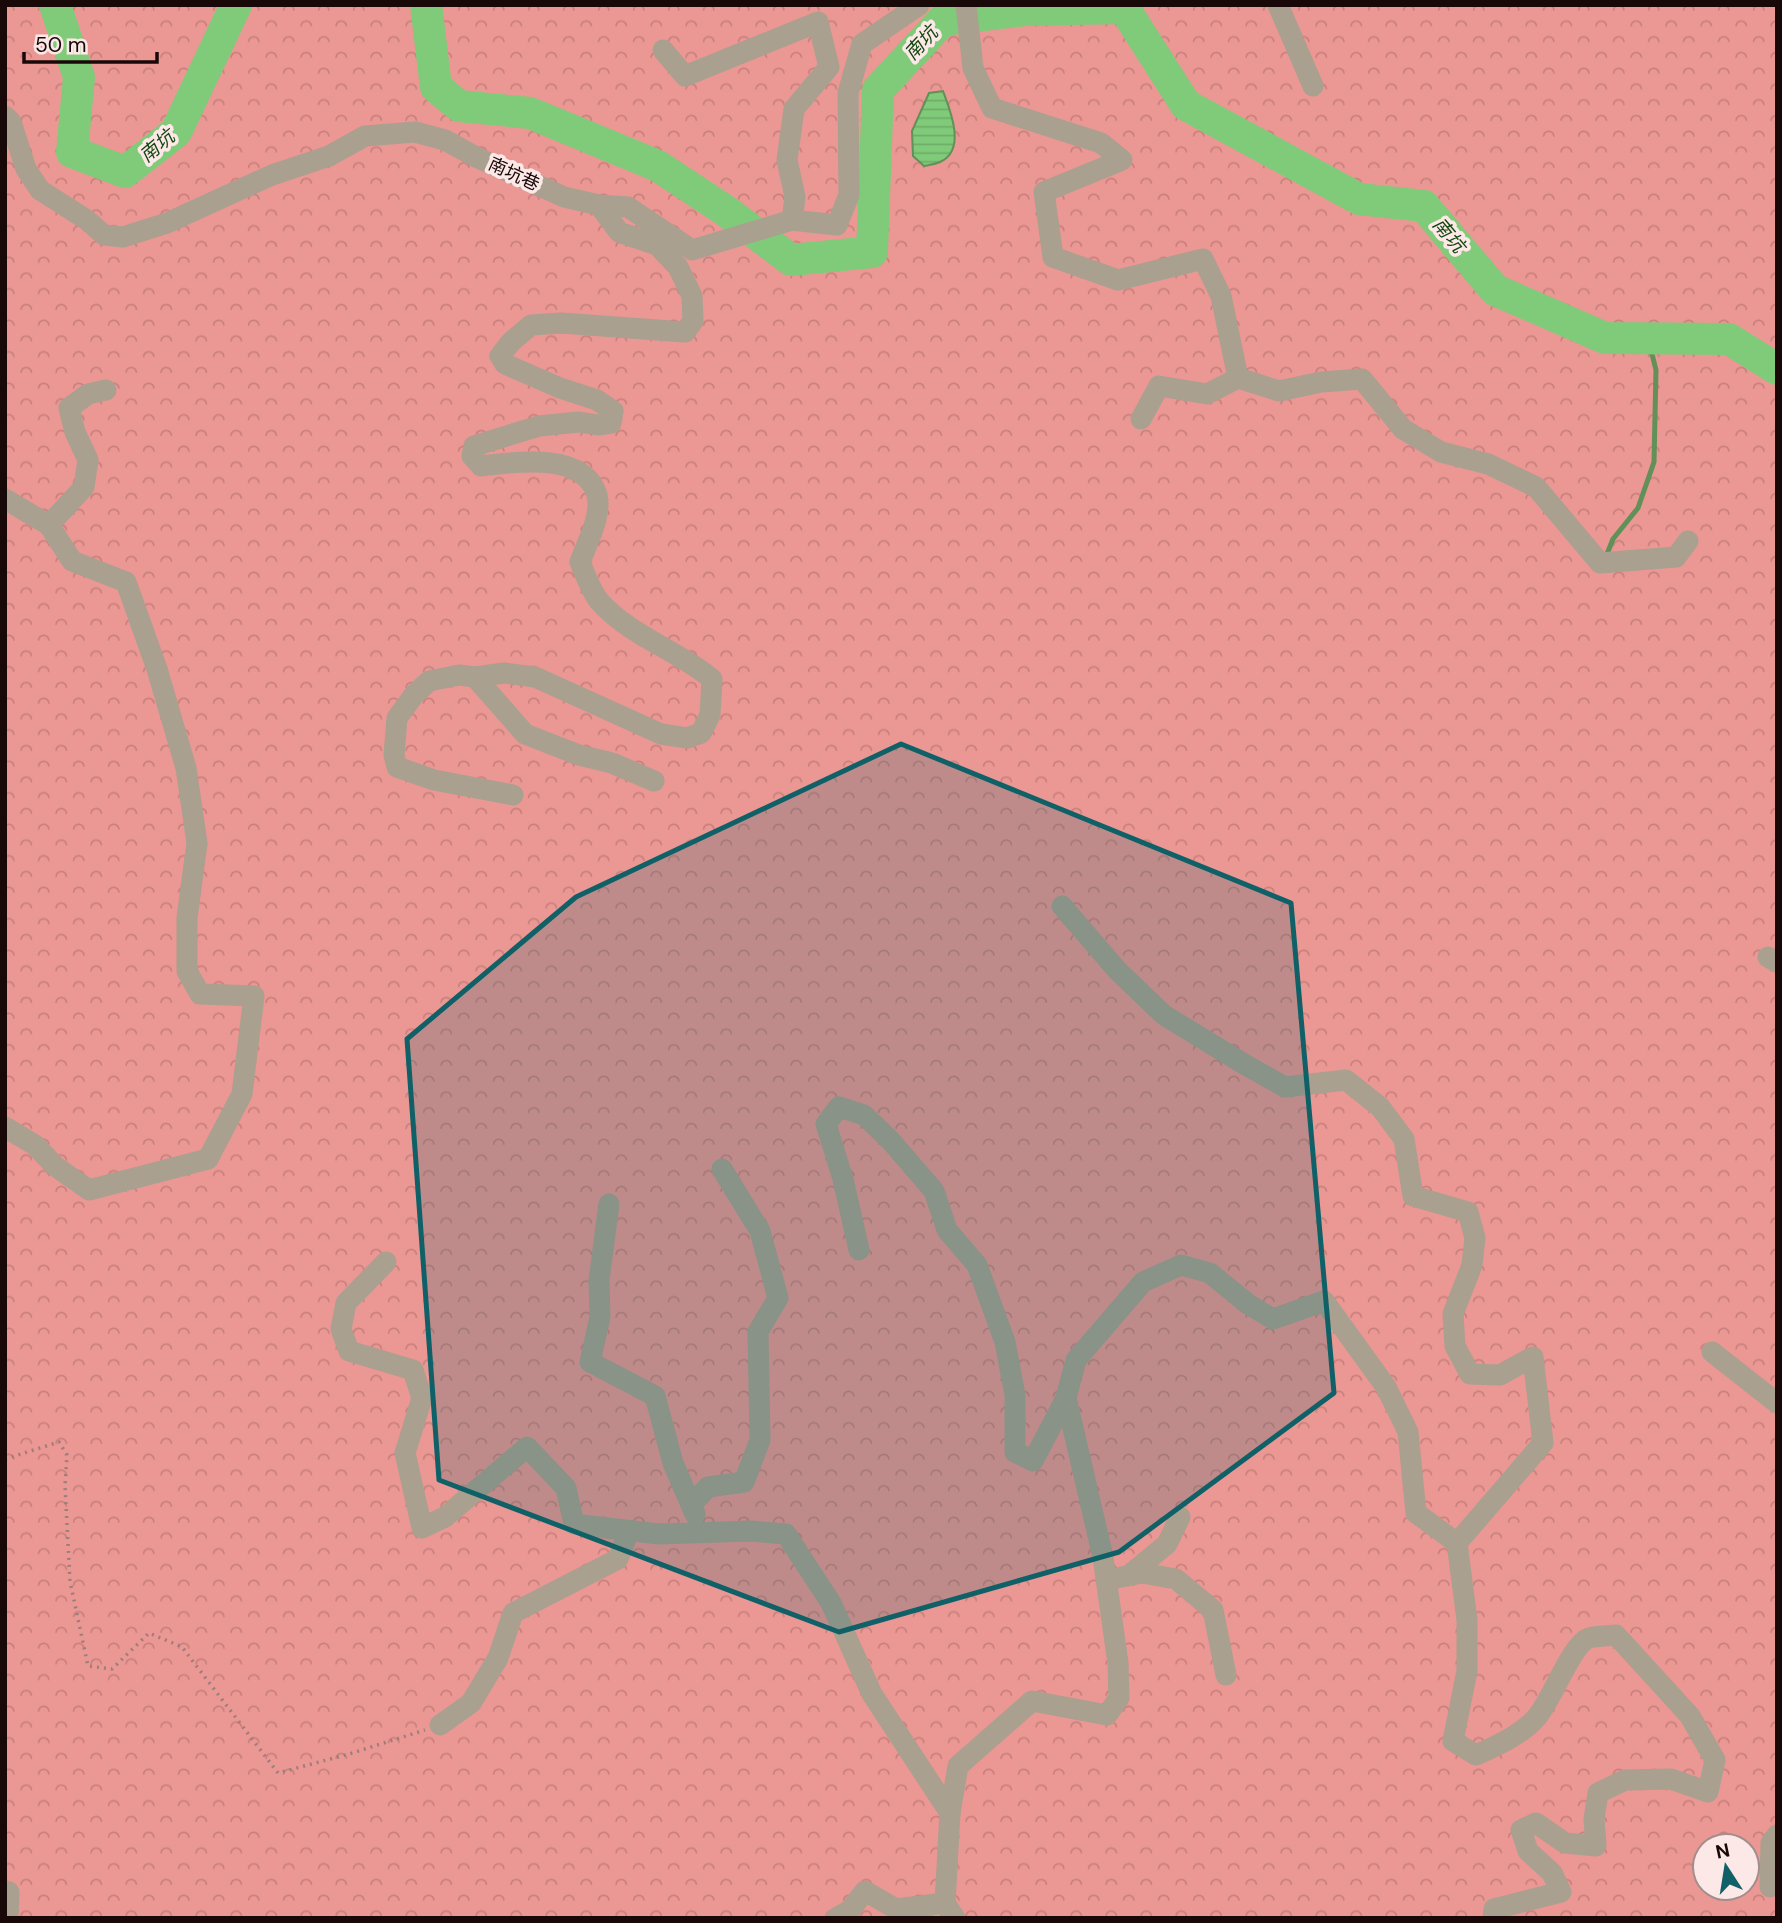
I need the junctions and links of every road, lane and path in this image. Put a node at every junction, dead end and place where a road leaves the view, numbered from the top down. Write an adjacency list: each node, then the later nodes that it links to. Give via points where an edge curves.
1 (919, 5): 8 (street, 南坑巷, via 862,44 848,93 849,195 836,225)
2 (966, 5): 9 (street, via 973,68 992,108 1101,142 1122,160 1044,192 1053,257 1118,280 1203,259 1221,296)
3 (1278, 5): 5 (street)
4 (663, 50): 8 (street, via 685,76 818,22 829,67 793,109 787,160 795,197)
5 (1313, 86)
6 (5, 116): 7 (street, 南坑巷, via 26,169 40,190 104,235 123,237 167,223 365,136 415,132 445,140 564,197)
7 (599, 205): 8 (street, 南坑巷, via 628,207 692,250); 15 (street, via 619,232 657,245 678,267 692,296 693,321 685,332 561,323 531,326 500,356 505,364 597,400 613,411 611,423 539,426 474,446 472,456 481,466 531,460 570,467 588,478 597,496 596,520 580,562 598,600 630,628 694,663 712,679 710,715 701,733 687,738 661,734 535,677 504,673)
8 (792, 221)
9 (1238, 378): 11 (street, via 1208,394 1159,386); 14 (street, via 1279,391 1362,379 1413,435 1441,452 1488,464 1536,487 1600,563 1676,557)
10 (106, 390): 13 (street, via 88,394 69,408 88,460 84,486)
11 (1141, 419)
12 (5, 499): 13 (street)
13 (49, 525): 19 (street, via 72,561 126,582 157,669 186,768 197,843 187,918 187,971 200,994 254,996 242,1094 208,1159 89,1190 35,1145)
14 (1688, 541)
15 (475, 677): 16 (street, via 525,734); 17 (street, via 429,681 414,695 397,718 397,767 434,780)
16 (654, 781)
17 (513, 795)
18 (1062, 906): 32 (street, via 1117,970 1164,1015 1285,1087 1346,1080 1380,1107 1404,1139 1413,1196 1468,1212 1475,1238 1472,1265 1453,1314 1455,1346 1470,1374 1500,1375 1534,1357 1543,1443)
19 (5, 1127)
20 (722, 1169): 28 (street, via 760,1231 778,1298 758,1332 760,1440 744,1482 708,1487)
21 (609, 1204): 28 (street, via 599,1280 600,1317 590,1362 655,1396 673,1463)
22 (859, 1250): 25 (street, via 826,1124 839,1107 864,1115 890,1140 934,1191 947,1230 977,1265 1005,1342 1015,1395 1015,1451 1033,1461)
23 (386, 1262): 30 (street, via 346,1303 341,1329 349,1351 412,1370 422,1398 405,1453 422,1528 445,1517 527,1447 566,1488 574,1524)
24 (1712, 1352): 26 (street)
25 (1066, 1398): 32 (street, via 1076,1360 1135,1291 1143,1282 1181,1265 1210,1273 1273,1319 1324,1301 1386,1387 1408,1432 1416,1513); 34 (street)
26 (1777, 1403)
27 (5, 1459): 36 (path, via 59,1442 67,1455 70,1581 88,1666 112,1669 149,1633 182,1647 278,1773)
28 (692, 1504): 31 (street)
29 (1180, 1517): 33 (street, via 1167,1544)
30 (629, 1531): 31 (street); 36 (street, via 618,1559 513,1613 498,1658 471,1703)
31 (701, 1533): 37 (street, via 786,1534 831,1603 873,1694)
32 (1457, 1543): 44 (street, via 1468,1671 1453,1741 1476,1755 1507,1740 1536,1719 1572,1652 1587,1639 1616,1635 1690,1716 1715,1760 1708,1792 1671,1779 1625,1780 1598,1793 1595,1846 1565,1843 1536,1823 1521,1830 1528,1851 1552,1873 1561,1892 1494,1909)
33 (1128, 1576): 34 (street); 35 (street, via 1142,1573 1176,1579 1213,1610)
34 (1106, 1580): 37 (street, via 1119,1698 1107,1715 1032,1701 958,1766)
35 (1227, 1675)
36 (440, 1725)
37 (950, 1812): 41 (street)
38 (1777, 1835): 39 (street, via 1771,1843)
39 (1770, 1887)
40 (5, 1891): 42 (street, via 9,1892)
41 (950, 1910): 43 (street, via 896,1909 865,1891 850,1910)
42 (8, 1918)
43 (836, 1918)
44 (1493, 1918)

